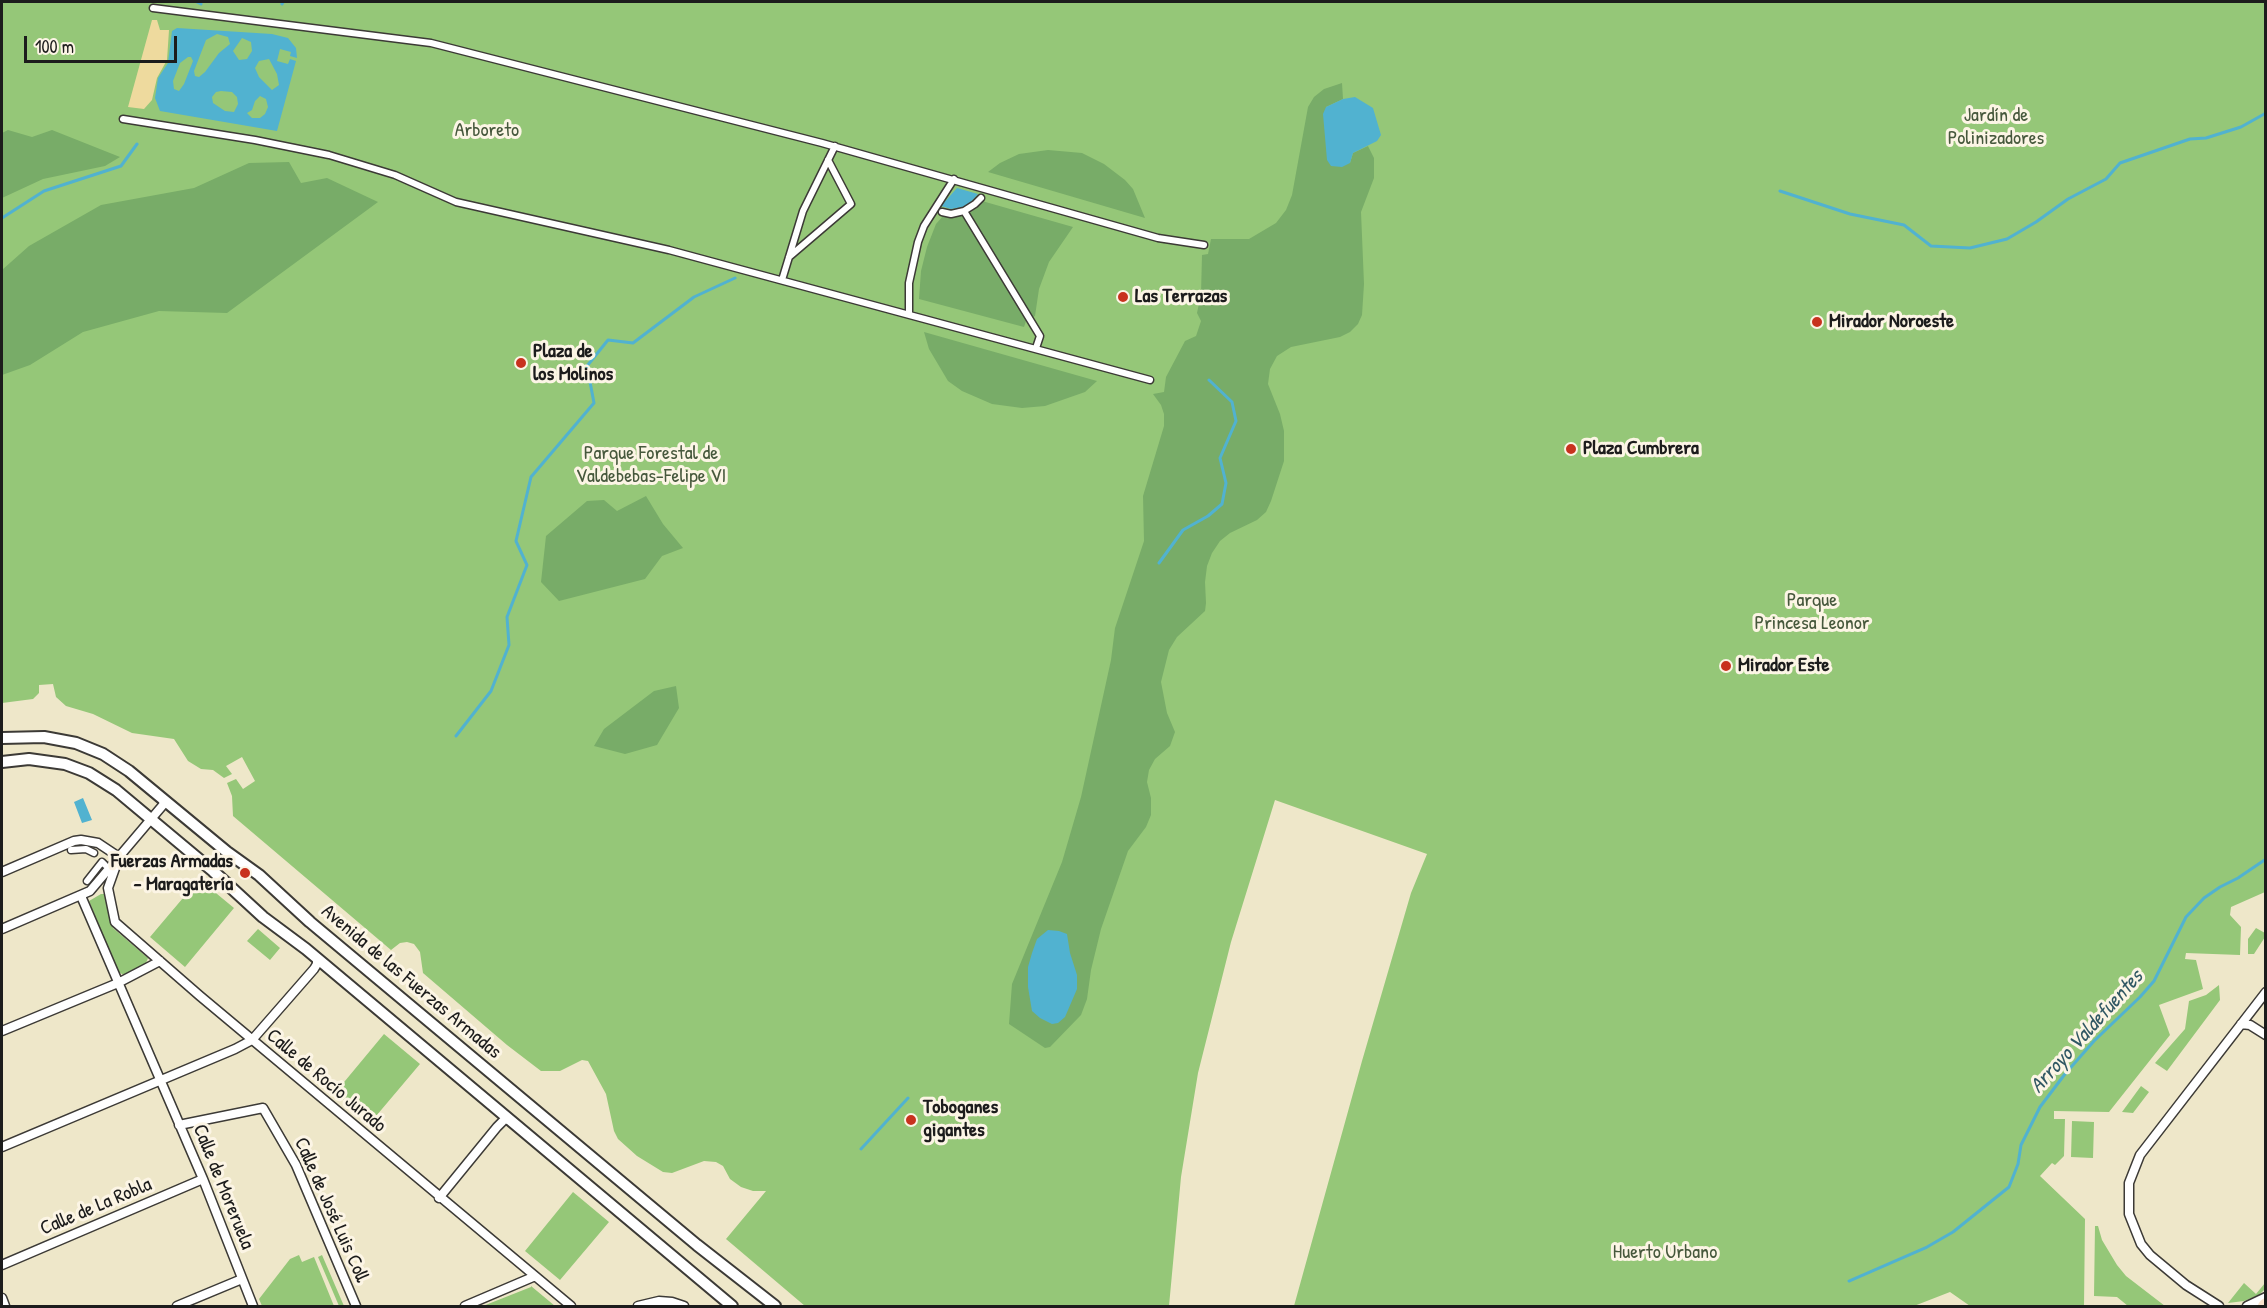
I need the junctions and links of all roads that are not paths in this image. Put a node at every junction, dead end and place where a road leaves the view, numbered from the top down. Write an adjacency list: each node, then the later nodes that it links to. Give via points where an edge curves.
1 (153, 8): 3 (street, via 431,43)
2 (123, 118): 11 (street, via 329,155 395,175 456,202)
3 (835, 146): 4 (street); 5 (street)
4 (828, 160): 10 (street, via 803,211); 10 (street, via 851,204)
5 (954, 179): 9 (street, via 1158,238); 12 (street, via 918,242 909,283)
6 (981, 198): 7 (street)
7 (964, 211): 8 (street); 13 (street, via 1040,336)
8 (942, 212)
9 (1204, 245)
10 (789, 257): 11 (street)
11 (782, 280): 12 (street)
12 (909, 314): 13 (street)
13 (1036, 348): 14 (street)
14 (1150, 380)
15 (2, 738): 17 (street, Avenida de las Fuerzas Armadas, via 44,737 88,747 116,761)
16 (2, 762): 18 (street, via 40,760 77,768 110,785)
17 (164, 800): 18 (street); 53 (street, Avenida de las Fuerzas Armadas)
18 (151, 819): 20 (street); 25 (street, via 263,917)
19 (71, 850): 22 (street, via 95,850 104,863)
20 (119, 857): 21 (street, via 98,843 81,840); 23 (street); 26 (street, Calle de Rocío Jurado, via 108,888 113,918)
21 (2, 872)
22 (87, 881)
23 (81, 896): 24 (street); 27 (street, Calle de Moreruela)
24 (2, 929)
25 (317, 958): 32 (street, via 314,969); 34 (street)
26 (160, 961): 27 (street); 32 (street, Calle de Rocío Jurado)
27 (118, 983): 30 (street); 33 (street, Calle de Moreruela)
28 (2265, 992): 29 (street)
29 (2241, 1024): 31 (street); 54 (street, via 2140,1155 2129,1183 2133,1227 2141,1244 2186,1285)
30 (2, 1031)
31 (2265, 1035)
32 (252, 1040): 33 (street); 38 (street, Calle de Rocío Jurado)
33 (160, 1082): 35 (street, Calle de Moreruela); 36 (street)
34 (509, 1119): 38 (street, via 497,1127); 52 (street)
35 (179, 1125): 37 (street, Calle de Moreruela); 47 (street, Calle de José Luis Coll, via 263,1108 296,1165)
36 (2, 1148)
37 (203, 1179): 39 (street, Calle de La Robla); 41 (street, Calle de Moreruela)
38 (439, 1198): 40 (street, Calle de Rocío Jurado)
39 (2, 1265)
40 (533, 1276): 48 (street); 49 (street, Calle de Rocío Jurado)
41 (242, 1279): 45 (street); 46 (street, Calle de Moreruela)
42 (2, 1298): 44 (street)
43 (2265, 1298): 55 (street); 56 (street)
44 (5, 1306)
45 (177, 1306)
46 (253, 1306)
47 (356, 1306)
48 (465, 1306)
49 (571, 1306)
50 (638, 1306): 51 (street, via 659,1301)
51 (684, 1306)
52 (732, 1306)
53 (775, 1306)
54 (2219, 1306)
55 (2247, 1306)
56 (2255, 1306)

